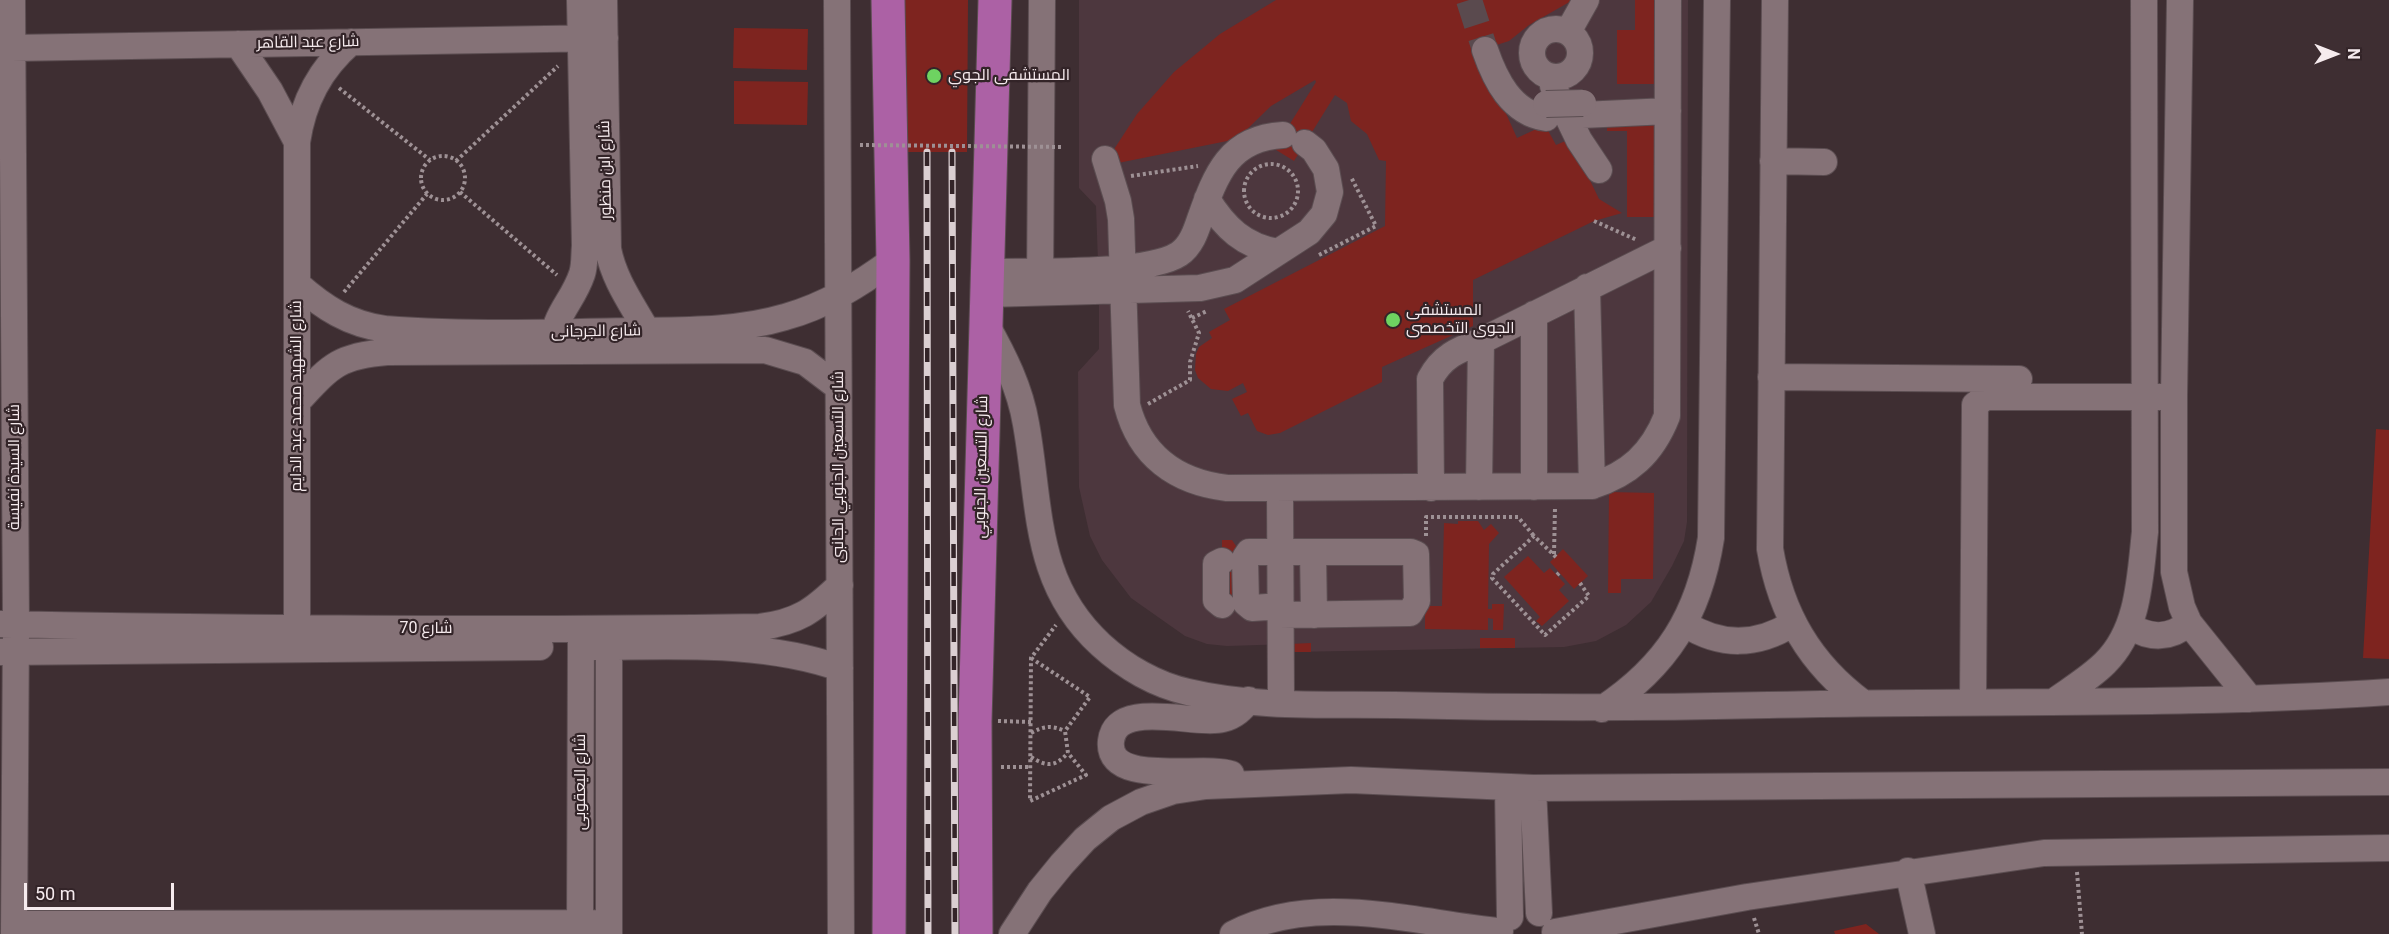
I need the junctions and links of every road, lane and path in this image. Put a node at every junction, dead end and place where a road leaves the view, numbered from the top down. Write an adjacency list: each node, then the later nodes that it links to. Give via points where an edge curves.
1 (12, 0): 18 (street, شارع السيدة نفيسة)
2 (580, 0): 15 (street, شارع ابن منظور)
3 (604, 0): 15 (street, شارع ابن منظور)
4 (837, 0): 47 (street, شارع التسعين الجنوبي الجانبى)
5 (888, 0): 40 (highway)
6 (995, 0): 48 (highway, شارع التسعين الجنوبي)
7 (1042, 0): 42 (street)
8 (1586, 0): 14 (street)
9 (1668, 0): 22 (street)
10 (1717, 0): 78 (street, via 1711,538 1699,592)
11 (1775, 0): 29 (street)
12 (2144, 0): 59 (street)
13 (2180, 0): 57 (street)
14 (1568, 32): 21 (street, via 1580,47 1578,64 1566,75); 21 (street, via 1554,29 1534,43 1536,68)
15 (589, 40): 16 (street, شارع عبد القاهر); 28 (path); 46 (street, شارع ابن منظور, via 585,246 582,274); 51 (street, شارع ابن منظور, via 608,249 620,285)
16 (351, 42): 17 (street, شارع عبد القاهر); 20 (street, شارع الشهيد محمد عبد الدايم)
17 (238, 44): 18 (street, شارع عبد القاهر); 23 (street, شارع الشهيد محمد عبد الدايم, via 270,91)
18 (12, 48): 77 (street, شارع السيدة نفيسة)
19 (1485, 50): 22 (street, via 1502,89 1539,110)
20 (321, 74): 23 (street, شارع الشهيد محمد عبد الدايم, via 304,106); 27 (path)
21 (1550, 77): 31 (street, via 1568,120)
22 (1668, 106): 38 (street)
23 (297, 142): 43 (street, شارع الشهيد محمد عبد الدايم)
24 (860, 145): 25 (path, bridge)
25 (1062, 147)
26 (1105, 159): 41 (street, via 1118,201)
27 (429, 160): 28 (path, via 446,156); 33 (path, via 421,177)
28 (456, 161): 32 (path, via 464,175)
29 (1773, 161): 30 (street); 54 (street)
30 (1824, 162)
31 (1599, 170)
32 (460, 192): 33 (path, via 447,200 436,200); 46 (path)
33 (426, 194): 49 (path)
34 (1207, 199): 39 (street, via 1236,236); 39 (street, via 1218,174 1234,153 1256,139 1294,139 1314,150 1326,169 1328,203 1317,224); 41 (street, via 1193,237 1182,252)
35 (1265, 218): 35 (path, via 1288,212 1297,197 1296,181 1277,165 1260,166 1245,185 1250,209)
36 (1594, 221): 37 (path)
37 (1636, 240)
38 (1668, 248): 44 (street); 62 (street, via 1666,416 1660,434 1637,464 1622,475)
39 (1278, 252): 45 (street, via 1227,283)
40 (893, 260): 47 (street, شارع الجرجانى); 112 (highway)
41 (1124, 280): 42 (street); 45 (street); 61 (street)
42 (1040, 281): 48 (street)
43 (297, 284): 49 (street, شارع الجرجانى); 58 (street, شارع الشهيد محمد عبد الدايم)
44 (1587, 287): 50 (street); 62 (street)
45 (1177, 288): 61 (path, via 1199,333 1190,362 1190,380)
46 (574, 290): 53 (street, شارع ابن منظور)
47 (838, 297): 51 (street, شارع الجرجانى, via 784,318 756,324); 56 (street, شارع التسعين الجنوبي الجانبى)
48 (988, 297): 73 (street, via 1026,422 1044,552); 113 (highway, شارع التسعين الجنوبي, via 975,721)
49 (329, 310): 53 (street, شارع الجرجانى, via 366,326 385,329)
50 (1534, 314): 52 (street); 64 (street)
51 (647, 331): 53 (street, شارع الجرجانى)
52 (1481, 340): 63 (street); 65 (street, via 1450,353 1437,364 1430,379)
53 (552, 341): 56 (street, شارع الجرجانى, via 765,350 805,362); 58 (street, شارع الجرجانى, via 359,354 335,364)
54 (1771, 377): 55 (street); 79 (street, via 1770,549 1781,600)
55 (2065, 380)
56 (838, 387): 72 (street, شارع التسعين الجنوبي الجانبى)
57 (2174, 397): 59 (street); 76 (street, via 2172,543 2176,589)
58 (297, 402): 83 (street, شارع الشهيد محمد عبد الدايم)
59 (2145, 402): 60 (street); 80 (street, via 2145,532); 90 (street, via 1984,397 1975,405)
60 (2032, 408)
61 (1129, 414): 66 (street, via 1145,447 1169,470 1212,486)
62 (1592, 486): 64 (street)
63 (1479, 487): 64 (street); 65 (street)
64 (1545, 487): 67 (path, via 1555,555)
65 (1431, 488): 66 (street)
66 (1273, 489): 70 (street)
67 (1534, 536): 68 (path, via 1518,517 1426,517); 71 (path, via 1491,577 1543,634 1549,634 1589,597)
68 (1425, 547)
69 (1313, 552): 70 (street); 75 (street); 75 (street, via 1411,552 1417,556 1417,601 1410,613)
70 (1250, 557): 74 (street); 74 (street)
71 (1580, 583)
72 (840, 585): 82 (street, شارع 70, via 805,615 783,624); 86 (street, شارع التسعين الجنوبي الجانبى)
73 (1069, 607): 85 (path); 91 (street, via 1101,645 1142,674 1188,692)
74 (1251, 608): 75 (street); 91 (street)
75 (1314, 615)
76 (2189, 623): 80 (street, via 2181,630 2160,636 2149,636); 88 (street)
77 (8, 624): 83 (street, شارع 70); 84 (street, شارع السيدة نفيسة)
78 (1685, 624): 79 (street, via 1710,637 1737,642 1766,638); 93 (street, via 1643,679)
79 (1792, 624): 92 (street, via 1822,668)
80 (2130, 626): 89 (street, via 2104,664)
81 (581, 638): 82 (street, شارع 70); 83 (street, شارع 70); 107 (street, شارع اليعقوبى)
82 (609, 638): 86 (street, شارع 70, via 794,654); 108 (street, شارع اليعقوبى)
83 (297, 640): 84 (street, شارع 70)
84 (8, 652): 109 (street, شارع السيدة نفيسة)
85 (1031, 658): 94 (path, via 1090,697); 95 (path)
86 (840, 668): 111 (street, شارع التسعين الجنوبي الجانبى)
87 (2389, 692): 88 (street)
88 (2250, 699): 89 (street)
89 (2056, 700): 90 (street)
90 (1973, 701): 92 (street)
91 (1266, 702): 93 (street); 99 (street, via 1223,719 1132,717 1118,725 1111,738 1118,762 1131,770 1217,771)
92 (1863, 703): 93 (street)
93 (1602, 709)
94 (1065, 731): 95 (path, via 1053,726); 96 (path)
95 (1031, 733): 97 (path)
96 (1068, 753): 97 (path, via 1052,765); 97 (path, via 1086,775 1030,801)
97 (1030, 757)
98 (2389, 782): 101 (street)
99 (1253, 783): 100 (street, via 1351,780); 114 (street, via 1173,791 1111,818 1062,864)
100 (1508, 788): 101 (street); 106 (street)
101 (1533, 788): 105 (street)
102 (2389, 848): 103 (street)
103 (2076, 851): 104 (street); 117 (path)
104 (1908, 871): 105 (street); 116 (street)
105 (1549, 926): 106 (street, via 1519,912)
106 (1504, 927): 115 (street, via 1376,914 1322,913 1275,919)
107 (580, 928): 108 (street); 110 (street)
108 (609, 928)
109 (14, 929): 110 (street)
110 (298, 929)
111 (841, 934)
112 (889, 934)
113 (976, 934)
114 (1012, 934)
115 (1233, 934)
116 (1922, 934)
117 (2082, 934)

